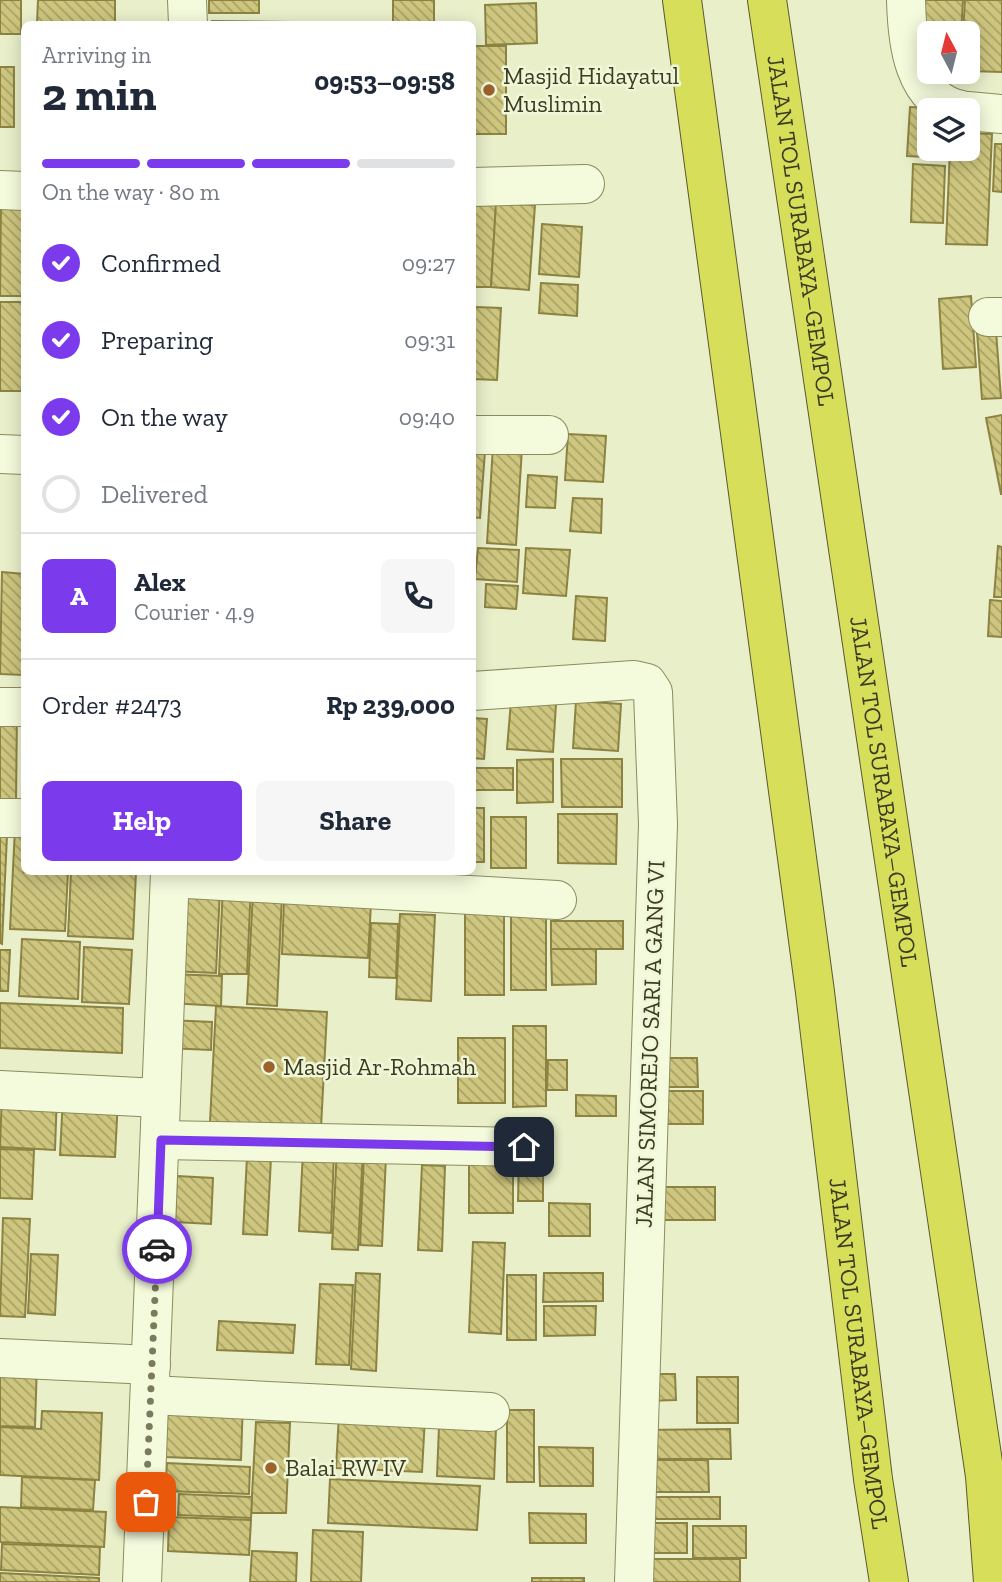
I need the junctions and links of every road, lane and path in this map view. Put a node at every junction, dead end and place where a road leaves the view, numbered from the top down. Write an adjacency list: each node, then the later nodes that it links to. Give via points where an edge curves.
1 (187, 0): 5 (street)
2 (682, 0): 35 (highway, JALAN TOL SURABAYA–GEMPOL)
3 (767, 0): 31 (highway, JALAN TOL SURABAYA–GEMPOL)
4 (906, 0): 6 (street, via 916,72 925,89)
5 (188, 21)
6 (937, 98)
7 (980, 112): 8 (street)
8 (1002, 114)
9 (585, 184): 10 (street)
10 (476, 187)
11 (0, 190): 12 (street)
12 (21, 191)
13 (476, 435): 14 (street)
14 (549, 435)
15 (0, 454): 16 (street)
16 (21, 455)
17 (476, 691): 34 (street, JALAN SIMOREJO SARI A GANG VI, via 635,680 647,683 653,692 658,824)
18 (0, 707): 19 (street)
19 (21, 707)
20 (0, 818): 21 (street)
21 (21, 818)
22 (170, 875): 23 (street); 25 (street)
23 (557, 900)
24 (0, 1090): 25 (street)
25 (159, 1098): 26 (street)
26 (161, 1140): 27 (street); 29 (street)
27 (524, 1147)
28 (0, 1358): 29 (street)
29 (151, 1380): 30 (street); 33 (street)
30 (490, 1412)
31 (985, 1476): 32 (highway); 36 (highway, JALAN TOL SURABAYA–GEMPOL)
32 (1002, 1514)
33 (142, 1582)
34 (634, 1582)
35 (889, 1582)
36 (993, 1582)

